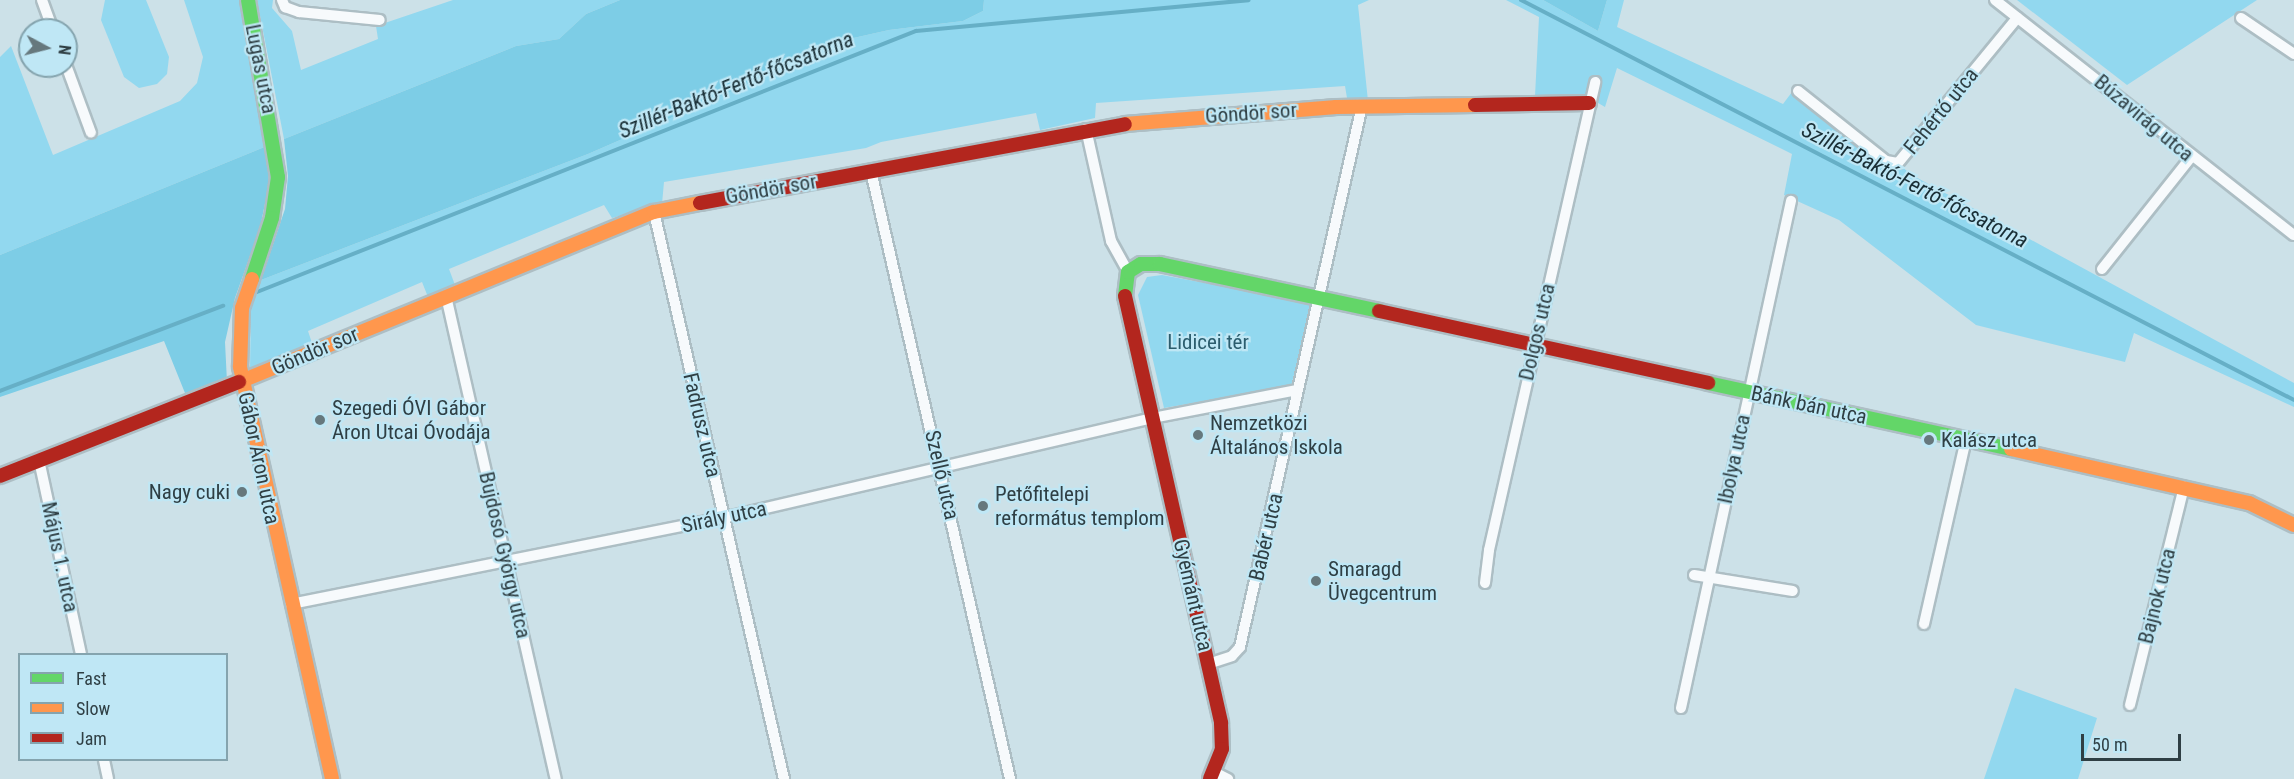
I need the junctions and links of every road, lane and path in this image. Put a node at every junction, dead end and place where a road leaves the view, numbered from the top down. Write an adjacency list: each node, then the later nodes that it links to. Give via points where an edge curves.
1 (42, 0): 5 (street)
2 (248, 0): 17 (street, Lugas utca)
3 (282, 0): 8 (street, Lugas utca, via 285,7 299,12)
4 (1995, 0): 6 (street, Búzavirág utca)
5 (49, 18)
6 (2017, 18): 12 (street, Fehértó utca, via 1898,163 1886,161); 18 (street, Búzavirág utca, via 2122,96)
7 (2241, 18): 9 (street)
8 (380, 20)
9 (2294, 54)
10 (71, 78): 16 (street)
11 (1595, 82): 13 (street, Dolgos utca)
12 (1798, 91)
13 (1589, 103): 14 (street, Göndör sor); 27 (street, Dolgos utca)
14 (1361, 110): 15 (street, Göndör sor, via 1324,108); 26 (street)
15 (1086, 129): 19 (street, Göndör sor); 24 (street, via 1111,241)
16 (91, 133)
17 (274, 137): 28 (street, Gábor Áron utca, via 276,199 240,322)
18 (2191, 157): 22 (street, Búzavirág utca); 23 (street)
19 (871, 171): 21 (street, Göndör sor); 34 (street, Szellő utca)
20 (1791, 201): 30 (street, Ibolya utca)
21 (654, 212): 25 (street, Göndör sor); 37 (street, Fadrusz utca)
22 (2294, 235)
23 (2102, 269)
24 (1128, 272): 26 (street, via 1141,264 1160,264); 31 (street, via 1125,296)
25 (446, 296): 28 (street, Göndör sor); 39 (street, Bujdosó György utca)
26 (1320, 299): 27 (street, Bánk bán utca); 29 (street)
27 (1534, 345): 30 (street, Bánk bán utca); 42 (street, Dolgos utca)
28 (242, 381): 33 (street, Göndör sor); 44 (street, Gábor Áron utca)
29 (1297, 390): 31 (street); 47 (street, Babér utca, via 1240,647 1232,656)
30 (1748, 392): 32 (street, Bánk bán utca); 41 (street, Ibolya utca)
31 (1153, 418): 34 (street, Sirály utca); 47 (street, Gyémánt utca)
32 (1966, 439): 36 (street, Bánk bán utca); 45 (street)
33 (39, 460): 35 (street, Göndör sor); 46 (street, Május 1. utca)
34 (940, 468): 37 (street, Sirály utca); 56 (street, Szellő utca)
35 (0, 476)
36 (2184, 487): 38 (street, Bánk bán utca, via 2249,503); 48 (street, Bajnok utca)
37 (723, 518): 39 (street, Sirály utca); 55 (street, Fadrusz utca)
38 (2294, 525)
39 (506, 560): 44 (street, Sirály utca); 54 (street, Bujdosó György utca)
40 (1694, 575): 41 (street)
41 (1709, 577): 43 (street); 49 (street, Ibolya utca)
42 (1485, 583)
43 (1793, 591)
44 (291, 604): 53 (street, Gábor Áron utca)
45 (1924, 624)
46 (81, 653)
47 (1208, 664): 51 (street, Gyémánt utca, via 1222,733)
48 (2130, 705)
49 (1681, 708)
50 (104, 761): 52 (street)
51 (1212, 776): 57 (street)
52 (108, 779)
53 (332, 779)
54 (556, 779)
55 (784, 779)
56 (1010, 779)
57 (1228, 779)

